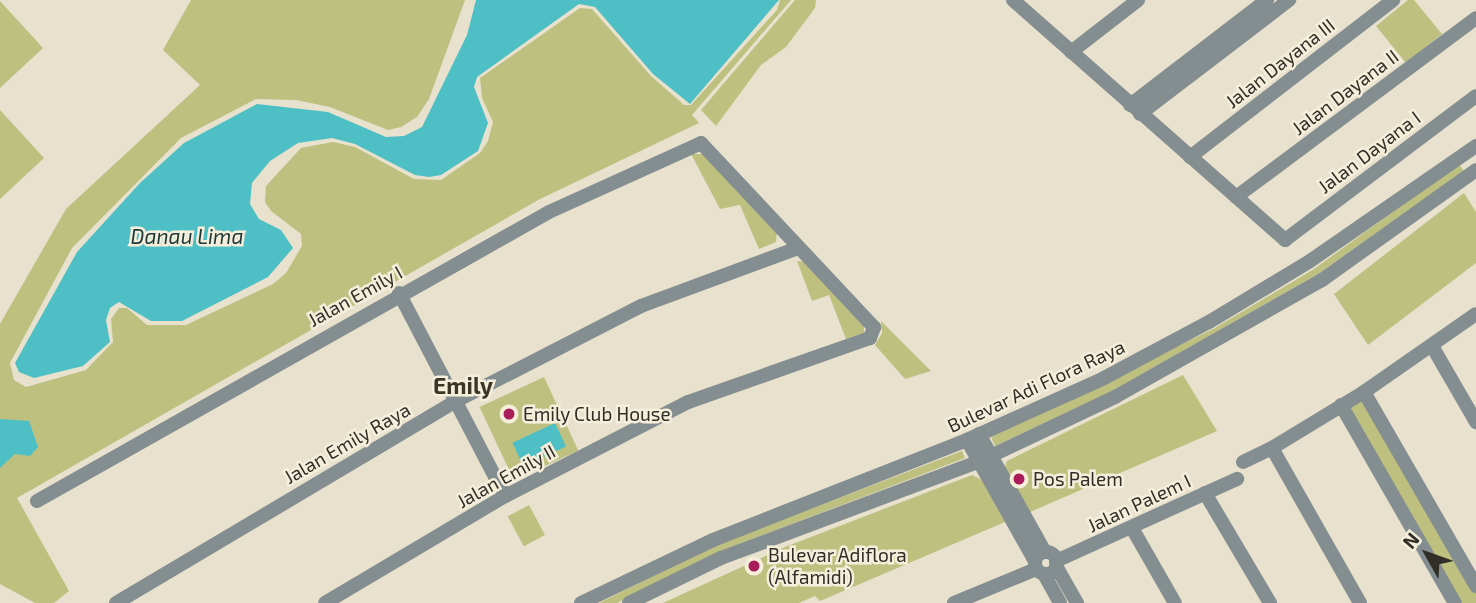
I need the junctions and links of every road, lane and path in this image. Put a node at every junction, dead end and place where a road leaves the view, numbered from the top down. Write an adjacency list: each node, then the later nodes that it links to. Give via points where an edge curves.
1 (1013, 0): 7 (street)
2 (1138, 0): 7 (street)
3 (1267, 0): 9 (street)
4 (1289, 0): 9 (street)
5 (1393, 0): 12 (street, Jalan Dayana III)
6 (1476, 18): 14 (street, Jalan Dayana II)
7 (1071, 52): 9 (street)
8 (1476, 96): 14 (street, Jalan Dayana I, via 1285,240)
9 (1135, 110): 12 (street)
10 (1476, 146): 11 (street, Bulevar Adi Flora Raya)
11 (1461, 155): 13 (street); 23 (street, Bulevar Adi Flora Raya, via 1310,261 1209,322 1104,378)
12 (1190, 157): 14 (street)
13 (1475, 172): 25 (street, via 1322,280 1220,341)
14 (1236, 197)
15 (798, 248): 16 (street, Jalan Emily I, via 701,143 549,212); 20 (street, Jalan Emily Raya, via 641,306); 29 (street, Jalan Emily II, via 874,327 870,338 688,402)
16 (399, 293): 20 (street); 30 (street, Jalan Emily I)
17 (1476, 314): 18 (street)
18 (1432, 346): 19 (street); 22 (street)
19 (1364, 392): 21 (street); 33 (street)
20 (456, 401): 29 (street); 35 (street, Jalan Emily Raya)
21 (1341, 405): 24 (street); 44 (street)
22 (1476, 422)
23 (973, 437): 25 (street); 37 (street, Bulevar Adi Flora Raya, via 713,540)
24 (1272, 448): 26 (street); 43 (street)
25 (985, 459): 32 (street); 38 (street, via 721,558)
26 (1243, 462)
27 (1237, 479): 28 (street, Jalan Palem I)
28 (1205, 493): 31 (street, Jalan Palem I); 42 (street)
29 (505, 496): 36 (street, Jalan Emily II)
30 (37, 501)
31 (1132, 528): 32 (street, Jalan Palem I); 41 (street)
32 (1045, 564): 34 (street, Jalan Palem I); 39 (street); 40 (street)
33 (1476, 586)
34 (961, 602)
35 (116, 603)
36 (325, 603)
37 (581, 603)
38 (629, 603)
39 (1060, 603)
40 (1077, 603)
41 (1175, 603)
42 (1270, 603)
43 (1360, 603)
44 (1454, 603)

